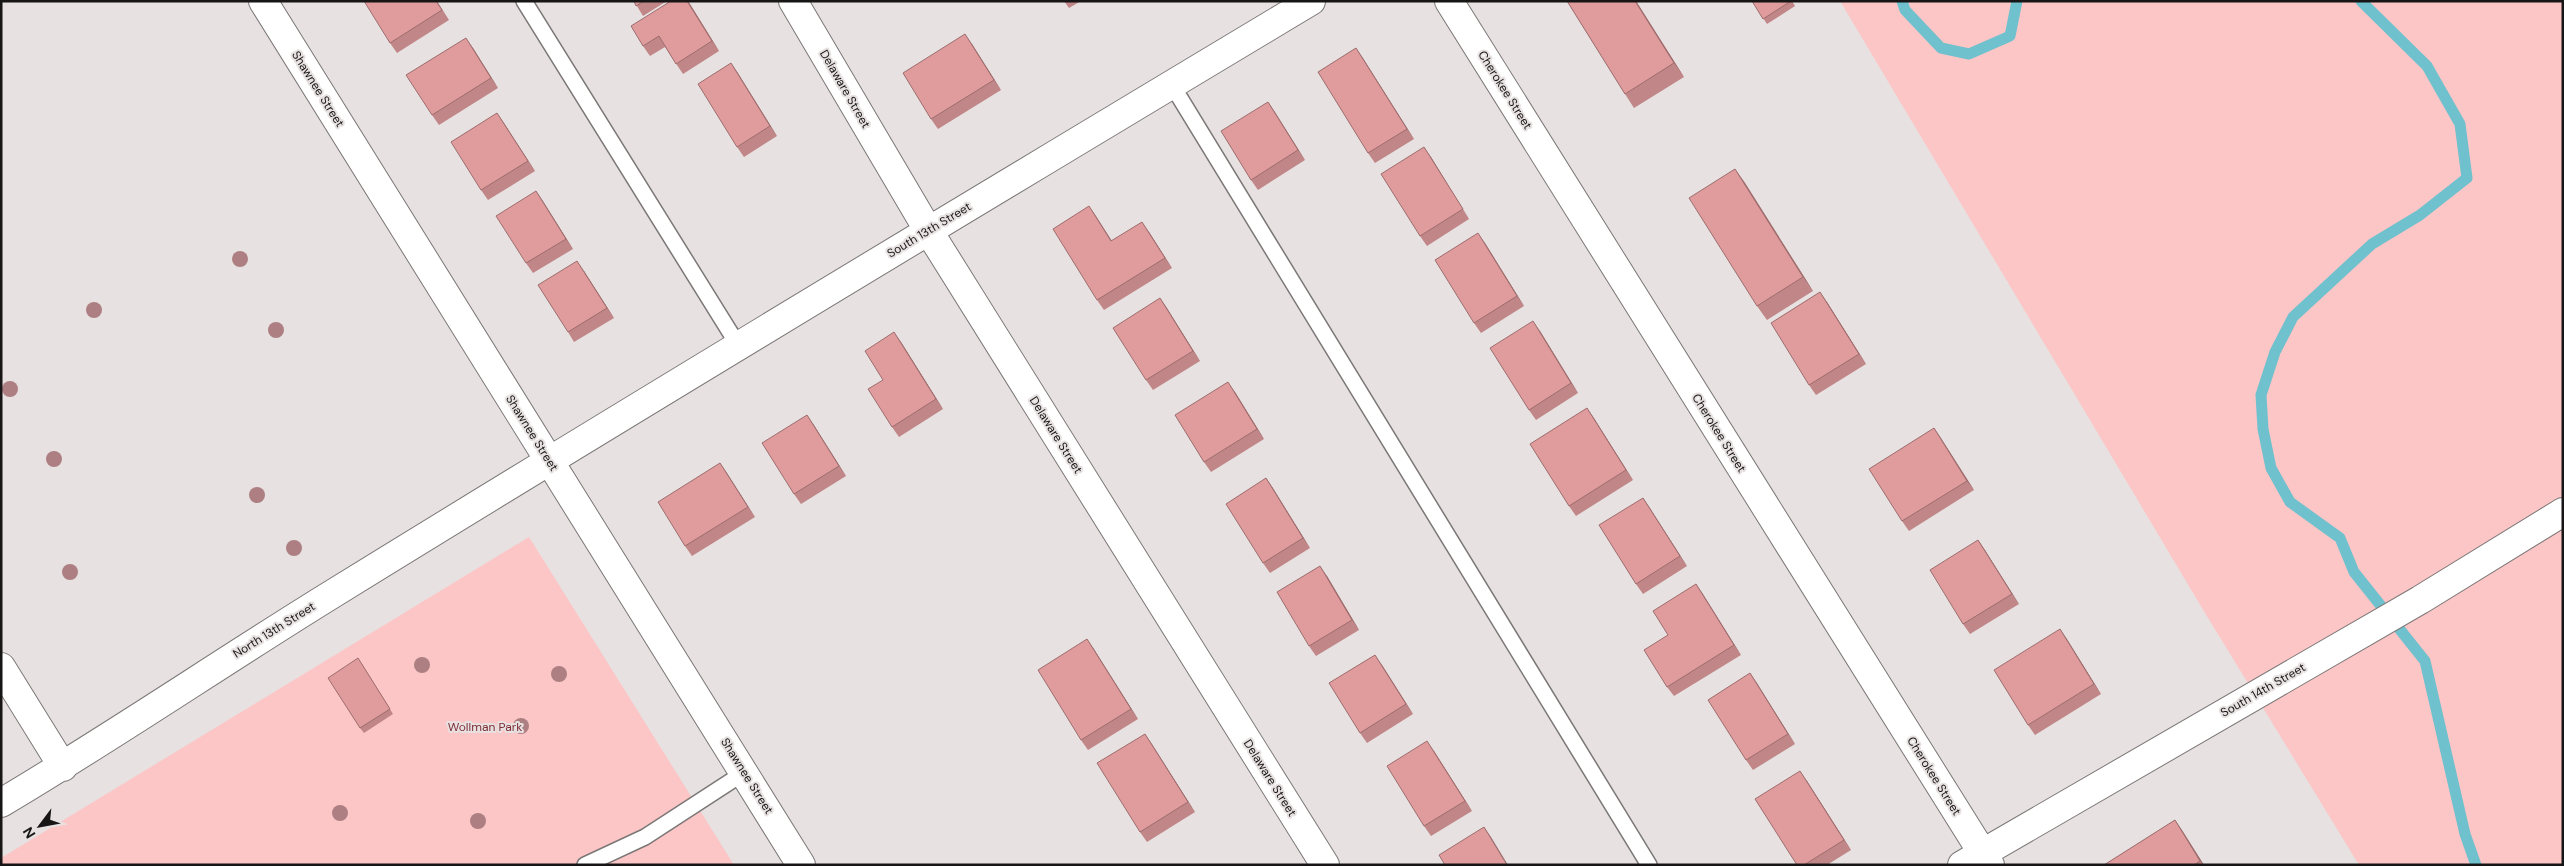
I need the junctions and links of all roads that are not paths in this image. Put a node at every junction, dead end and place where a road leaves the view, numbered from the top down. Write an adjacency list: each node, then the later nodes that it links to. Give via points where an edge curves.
1 (263, 1): 9 (street, Shawnee Street)
2 (524, 1): 8 (lane)
3 (793, 1): 7 (street, Delaware Street)
4 (1311, 1): 6 (street, South 13th Street)
5 (1449, 1): 15 (street, Cherokee Street)
6 (1172, 85): 7 (street, South 13th Street); 19 (lane)
7 (928, 230): 8 (street, South 13th Street); 18 (street, Delaware Street)
8 (738, 345): 9 (street, South 13th Street)
9 (549, 461): 12 (street, North 13th Street, via 278,627); 13 (street, Shawnee Street)
10 (2563, 512): 15 (street, South 14th Street)
11 (1, 667): 12 (street)
12 (63, 766): 14 (street, North 13th Street)
13 (744, 772): 16 (lane, via 645,837); 17 (street, Shawnee Street)
14 (1, 804)
15 (1978, 861)
16 (584, 865)
17 (801, 865)
18 (1325, 865)
19 (1650, 865)

